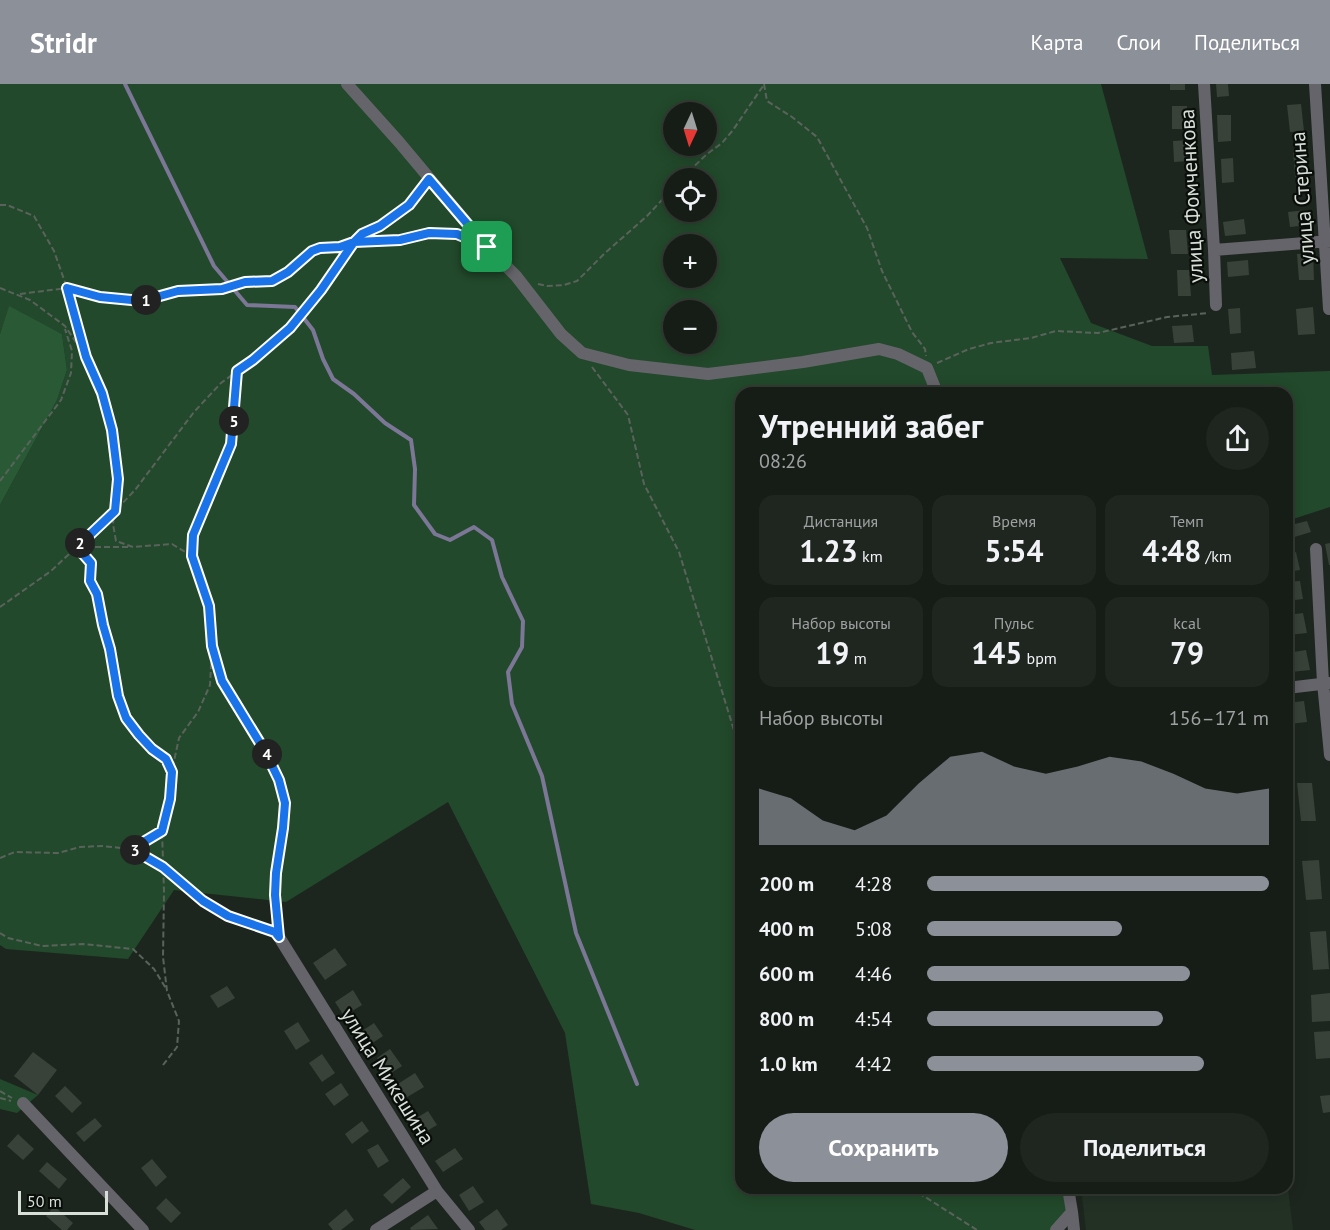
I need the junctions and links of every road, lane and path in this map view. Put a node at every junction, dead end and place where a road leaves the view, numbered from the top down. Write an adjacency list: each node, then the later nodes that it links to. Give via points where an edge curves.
1 (347, 84): 6 (street)
2 (1204, 84): 12 (street, улица Фомченкова)
3 (1315, 84): 10 (street, улица Стерина)
4 (764, 85): 5 (path, via 722,143); 22 (path, via 767,101 817,137 867,228 882,272 912,332 925,349)
5 (692, 168)
6 (429, 179): 11 (path, via 409,205); 20 (street, via 516,276 561,334)
7 (663, 199): 13 (path, via 577,281 564,285)
8 (0, 205): 15 (path, via 34,216 54,251)
9 (467, 238): 11 (path, via 429,233 400,240)
10 (1327, 241): 12 (street); 18 (street, улица Стерина)
11 (354, 242): 15 (path, via 312,251 272,281 178,291 142,301 100,297); 23 (path, via 290,328)
12 (1214, 250): 17 (street, улица Фомченкова)
13 (536, 284)
14 (0, 288): 16 (path)
15 (67, 288): 16 (path); 21 (path)
16 (18, 295): 19 (path)
17 (1216, 306): 22 (path, via 1214,312 1167,317 1098,333 1056,331 991,343)
18 (1329, 309)
19 (65, 326): 21 (path); 25 (path, via 72,351 61,400)
20 (582, 353): 22 (street, via 629,364 708,374 879,349); 35 (path, via 628,415 644,484 679,552)
21 (86, 357): 26 (path, via 112,430 118,479)
22 (927, 368): 24 (street)
23 (237, 371): 26 (path, via 194,412); 30 (path, via 231,444 193,535)
24 (935, 387)
25 (0, 481)
26 (115, 511): 27 (path); 28 (path, via 116,541)
27 (77, 547): 28 (path); 31 (path); 37 (path, via 91,563 90,581 97,594 126,718 152,749 166,759)
28 (133, 547): 30 (path, via 172,544)
29 (1316, 549): 33 (street)
30 (192, 556): 32 (path, via 209,606)
31 (0, 607)
32 (212, 646): 37 (path, via 210,685 198,712 179,738); 43 (path, via 222,681 266,753 285,803 275,895)
33 (1327, 683): 34 (street); 36 (street)
34 (1293, 687)
35 (735, 734)
36 (1330, 755)
37 (172, 772): 38 (path)
38 (162, 831): 39 (path); 41 (path)
39 (132, 849): 40 (path, via 80,847 57,853 15,852); 41 (path)
40 (0, 858)
41 (163, 867): 43 (path, via 203,901); 44 (path)
42 (0, 933): 44 (path, via 42,946 83,944 133,949 154,969)
43 (279, 937): 48 (street, улица Микешина)
44 (167, 991): 45 (path, via 179,1021 177,1047)
45 (163, 1065)
46 (0, 1091): 47 (path)
47 (22, 1103): 52 (street)
48 (436, 1191): 53 (street); 54 (street, улица Микешина)
49 (920, 1194): 55 (path)
50 (1069, 1194): 51 (street)
51 (1072, 1212): 56 (street); 57 (street)
52 (143, 1230)
53 (376, 1230)
54 (470, 1230)
55 (977, 1230)
56 (1056, 1230)
57 (1074, 1230)

